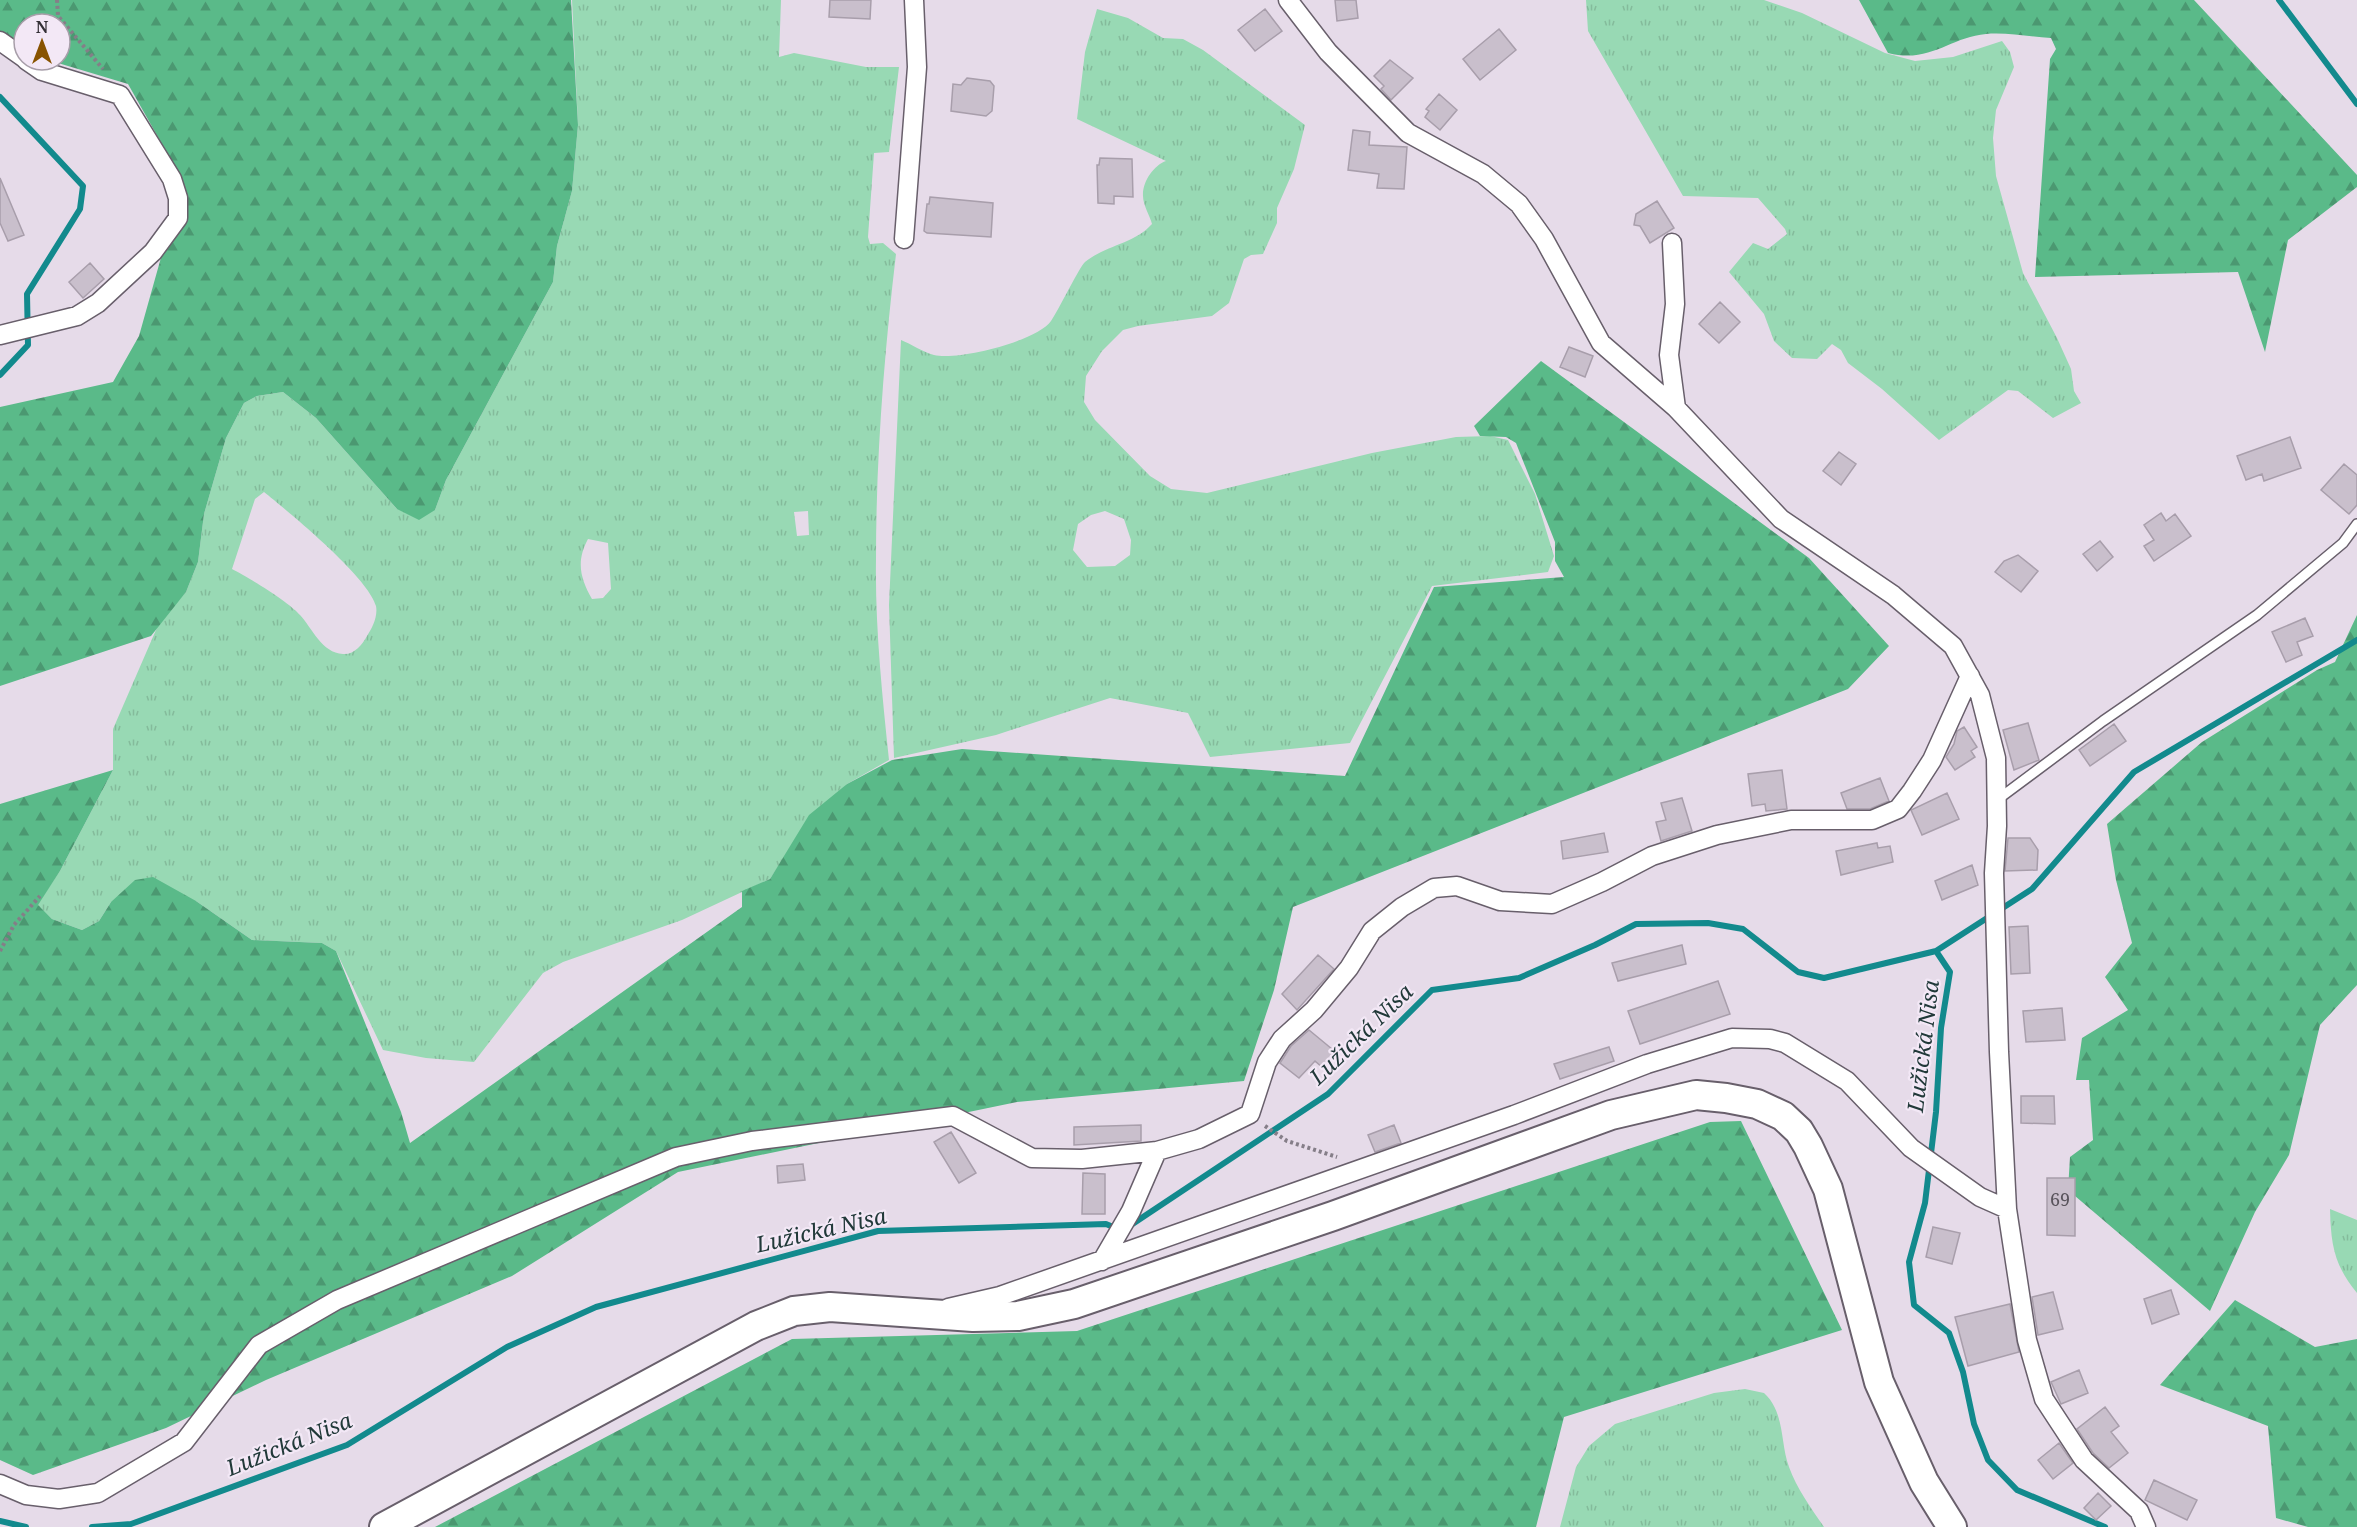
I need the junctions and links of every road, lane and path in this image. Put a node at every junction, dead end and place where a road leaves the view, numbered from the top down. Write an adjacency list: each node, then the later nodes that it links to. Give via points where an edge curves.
1 (57, 0): 5 (path, via 58,16 96,59)
2 (914, 0): 6 (street, via 917,67)
3 (1288, 0): 9 (street, via 1328,52 1408,133 1483,174 1519,204 1544,239 1601,343)
4 (45, 72): 5 (street)
5 (120, 95): 8 (street, via 172,179 178,198 178,218 153,252 98,303 77,316)
6 (904, 239)
7 (1672, 243): 9 (street, via 1675,304 1669,355)
8 (7, 333)
9 (1676, 408): 11 (street, via 1781,519 1893,595 1953,646)
10 (2357, 524): 12 (lane, via 2343,543 2257,615)
11 (1970, 676): 12 (street, via 1980,695 1996,758); 15 (street, via 1932,759 1912,791 1898,808 1872,820 1791,820 1717,835 1652,856 1552,903 1500,902 1457,886 1434,888 1372,931 1349,968 1314,1010 1282,1039 1267,1062)
12 (1997, 800): 18 (street, via 1994,873)
13 (40, 896): 14 (path, via 14,925)
14 (0, 951)
15 (1250, 1114): 16 (street, via 1199,1139); 17 (path, via 1287,1141 1333,1156)
16 (1157, 1151): 19 (street, via 1131,1211); 21 (street, via 1082,1159 1032,1158 952,1116 752,1141 676,1157 337,1300 268,1339 259,1345 184,1442 98,1493 59,1499 26,1495)
17 (1377, 1164): 18 (street, via 1647,1064 1732,1038 1770,1039 1785,1043 1847,1081 1911,1148 1980,1197); 19 (street)
18 (2007, 1209): 24 (street, via 2027,1340 2044,1399 2084,1460 2139,1511)
19 (1102, 1261): 20 (street, via 1000,1296)
20 (924, 1314): 22 (main road, via 830,1306 785,1315 756,1326); 23 (main road, via 1018,1316 1074,1304 1611,1115 1696,1095 1757,1104 1783,1116 1799,1131 1823,1178 1879,1382 1924,1482)
21 (0, 1484)
22 (384, 1527)
23 (1952, 1527)
24 (2146, 1527)

